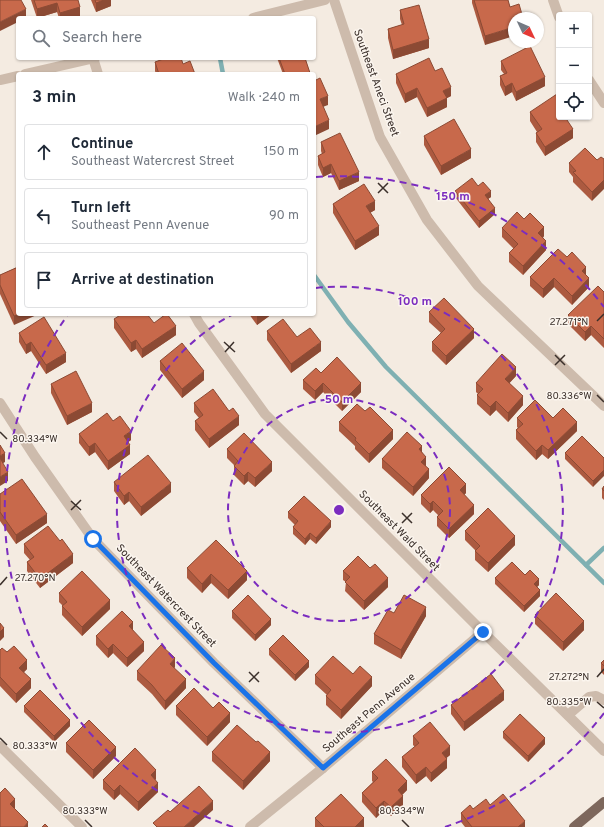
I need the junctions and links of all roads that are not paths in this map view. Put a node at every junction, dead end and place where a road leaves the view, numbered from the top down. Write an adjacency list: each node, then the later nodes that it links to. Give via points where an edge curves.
1 (325, 0): 5 (street)
2 (334, 0): 16 (street, Southeast Aneci Street, via 380,137 427,220 478,286)
3 (553, 0): 4 (street)
4 (557, 12)
5 (261, 16)
6 (86, 60): 8 (street)
7 (94, 60): 9 (street)
8 (34, 72)
9 (98, 72)
10 (16, 76): 11 (street)
11 (0, 80)
12 (592, 84): 13 (street)
13 (604, 103)
14 (195, 316): 17 (street, Southeast Wald Street, via 265,414)
15 (0, 403): 22 (street, Southeast Watercrest Street, via 93,539 214,663)
16 (604, 406)
17 (483, 632): 19 (street, Southeast Wald Street); 22 (street, Southeast Penn Avenue)
18 (604, 700): 19 (street, via 596,696 589,697)
19 (568, 715): 21 (street, Southeast Wald Street)
20 (0, 746): 24 (street)
21 (603, 747)
22 (323, 768): 25 (street, Southeast Penn Avenue)
23 (604, 802): 26 (main road)
24 (82, 827)
25 (250, 827)
26 (574, 827)

